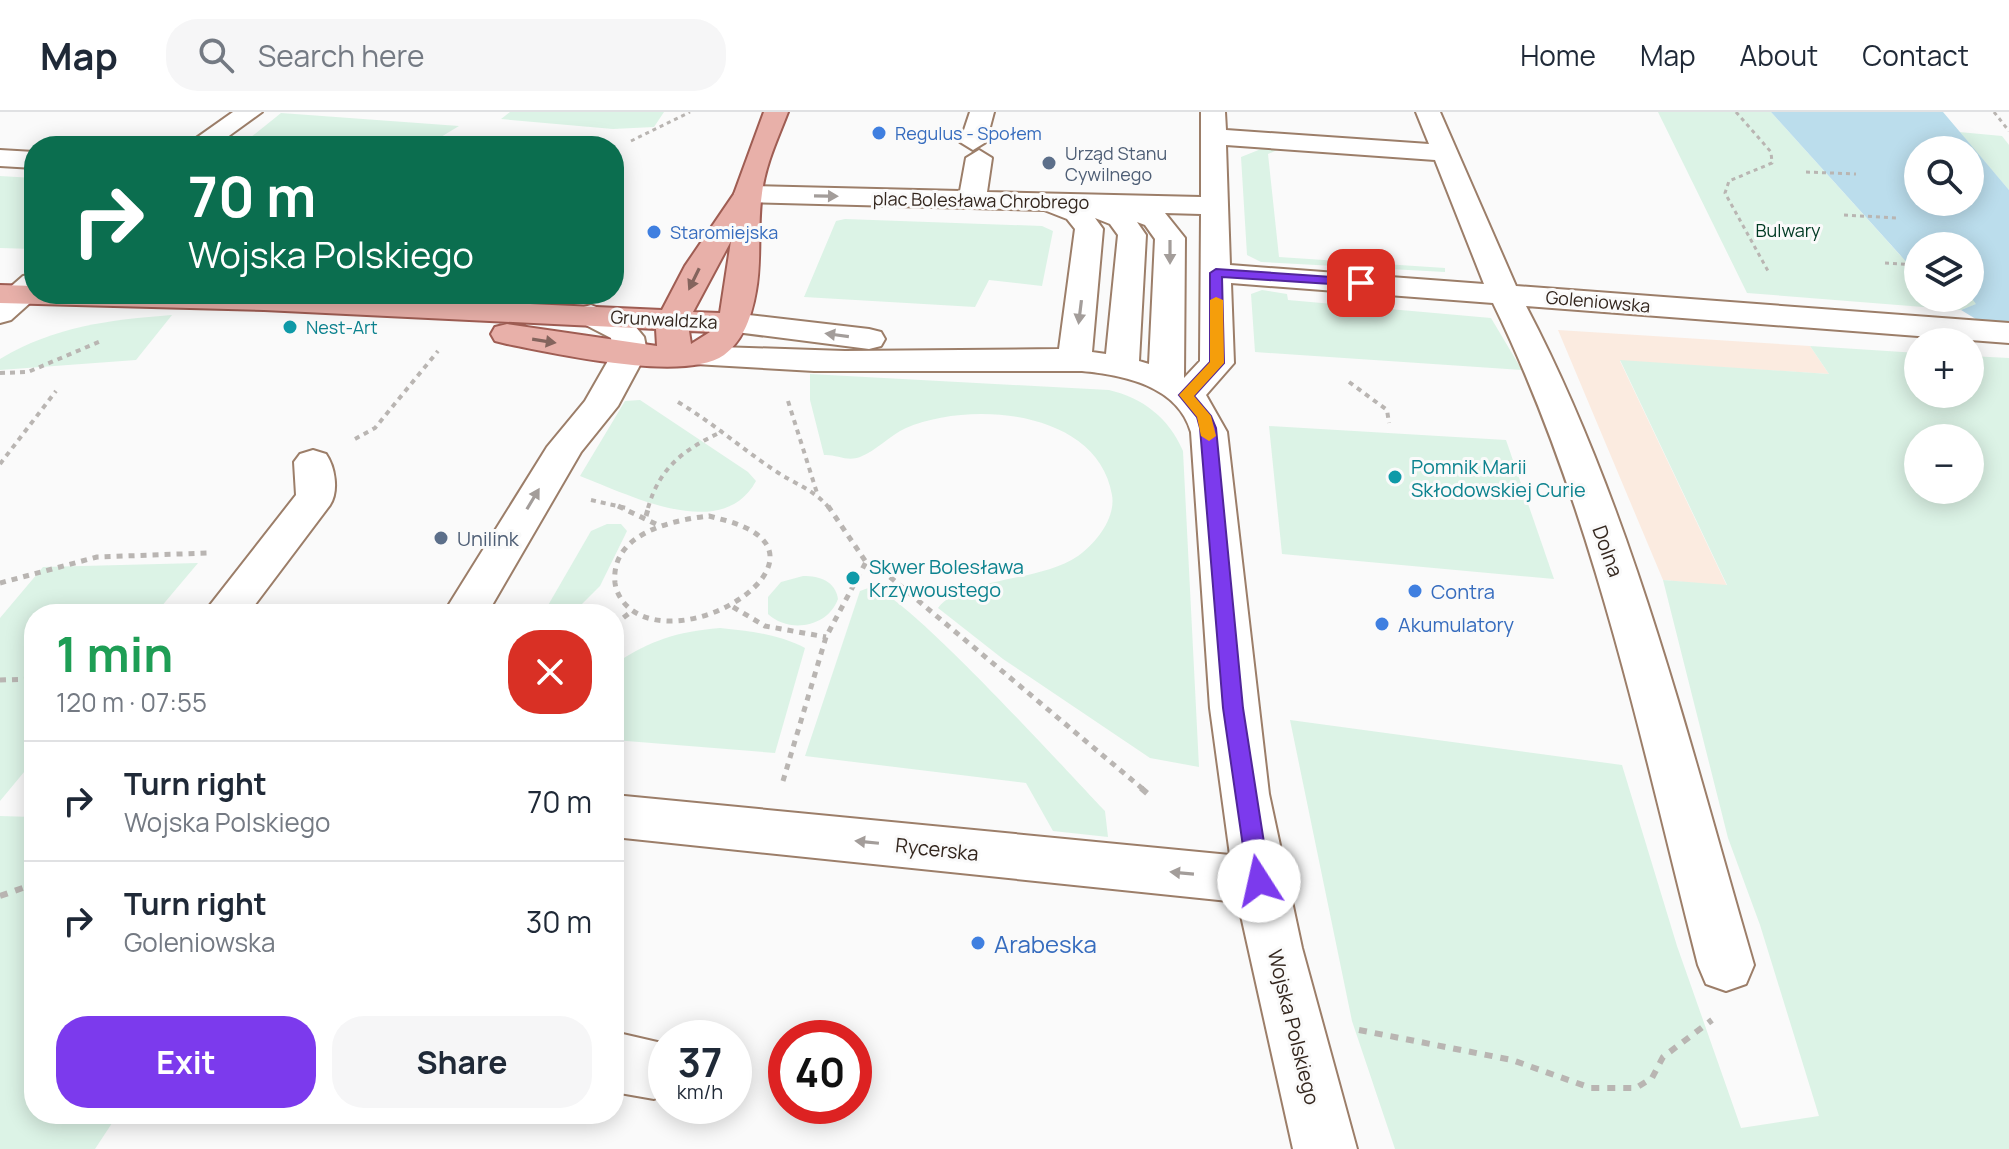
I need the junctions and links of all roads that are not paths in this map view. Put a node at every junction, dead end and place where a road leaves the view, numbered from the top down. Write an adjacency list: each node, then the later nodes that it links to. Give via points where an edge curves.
1 (250, 112): 6 (street)
2 (776, 112): 10 (main road)
3 (982, 112): 11 (street)
4 (1428, 112): 7 (street, Dolna)
5 (1213, 125): 7 (street); 15 (street)
6 (213, 136)
7 (1445, 153): 17 (street, Dolna)
8 (0, 158): 9 (street)
9 (24, 159)
10 (748, 194): 11 (street, plac Bolesława Chrobrego, one-way to 11); 21 (main road, one-way to 21, via 703,261); 22 (main road, via 746,260)
11 (972, 199): 12 (street, plac Bolesława Chrobrego)
12 (1037, 201): 13 (street, plac Bolesława Chrobrego); 27 (street, one-way to 27, via 1077,213 1089,229)
13 (1071, 202): 14 (street, plac Bolesława Chrobrego); 28 (street, via 1112,212 1132,235)
14 (1105, 203): 15 (street, plac Bolesława Chrobrego); 29 (street, one-way to 29, via 1150,216 1170,238)
15 (1214, 206): 16 (street)
16 (1216, 273): 17 (street, Goleniowska); 29 (street, via 1217,363)
17 (1504, 294): 23 (street, Goleniowska); 35 (street, Dolna, via 1544,373 1627,604)
18 (353, 304): 24 (main road, Grunwaldzka, one-way to 24, via 548,342)
19 (381, 304): 20 (main road, Grunwaldzka)
20 (591, 315): 21 (main road, Grunwaldzka); 24 (street, via 626,334)
21 (675, 320): 22 (main road, Grunwaldzka); 25 (main road, via 671,342)
22 (731, 323): 25 (main road, Grunwaldzka, via 714,345); 26 (street, Grunwaldzka, one-way to 22)
23 (1995, 332)
24 (630, 352): 25 (main road, Grunwaldzka); 32 (street, one-way to 24, via 565,447 600,406)
25 (689, 356): 26 (street, Grunwaldzka, via 796,362)
26 (1026, 360): 27 (street, Grunwaldzka)
27 (1074, 363): 28 (street, Grunwaldzka)
28 (1122, 367): 29 (street, Grunwaldzka)
29 (1176, 388): 34 (street, Wojska Polskiego, via 1204,416 1208,428 1233,708)
30 (313, 462): 31 (street, via 316,496)
31 (233, 604)
32 (471, 604)
33 (624, 817): 34 (street, Rycerska, one-way to 33)
34 (1259, 881): 36 (street, Wojska Polskiego)
35 (1726, 965)
36 (1325, 1149)

